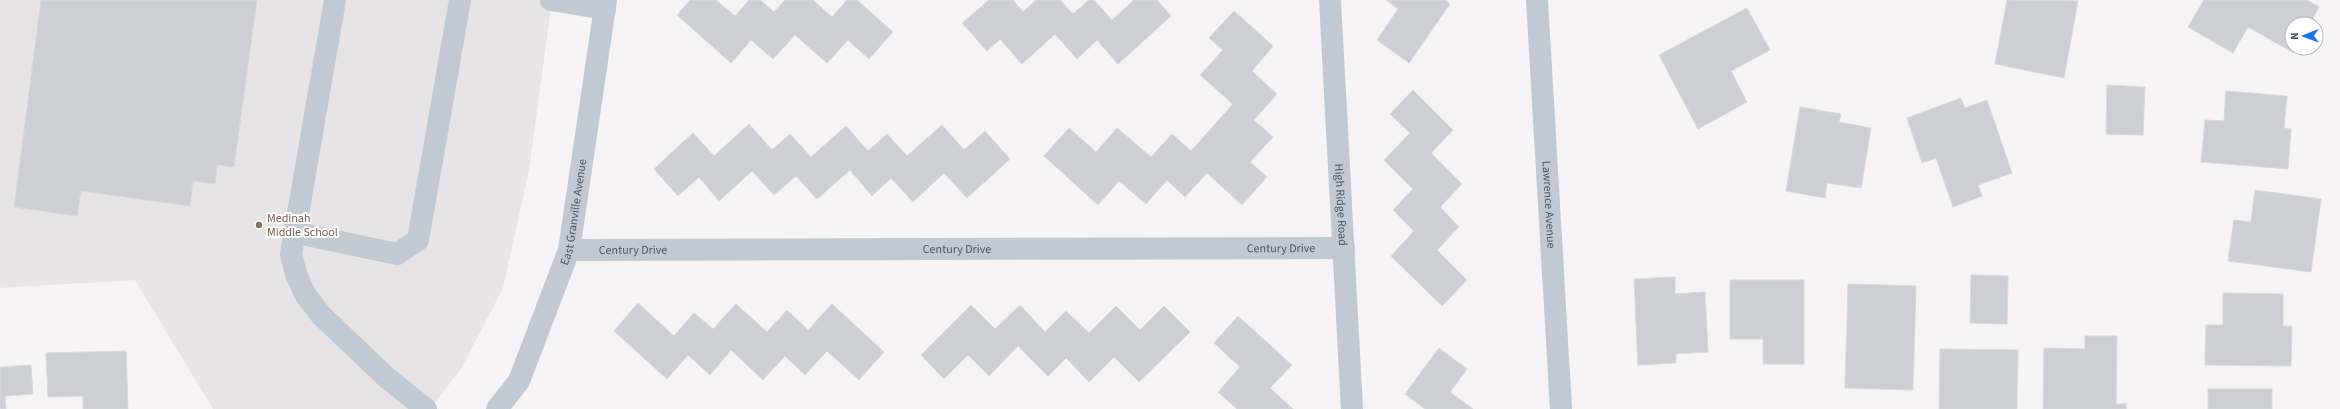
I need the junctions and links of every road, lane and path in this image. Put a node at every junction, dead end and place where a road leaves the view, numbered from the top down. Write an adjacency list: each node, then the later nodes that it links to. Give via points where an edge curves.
1 (335, 0): 7 (street)
2 (460, 0): 7 (street, via 418,240 397,254)
3 (551, 0): 6 (street)
4 (1330, 0): 8 (street, High Ridge Road)
5 (1537, 0): 13 (street, Lawrence Avenue)
6 (606, 4): 9 (street, East Granville Avenue)
7 (294, 232): 10 (street, via 291,254 296,274 309,299 386,377)
8 (1344, 248): 9 (street, Century Drive); 12 (street, High Ridge Road)
9 (569, 250): 11 (street, East Granville Avenue, via 519,381)
10 (426, 409)
11 (497, 409)
12 (1352, 409)
13 (1561, 409)

